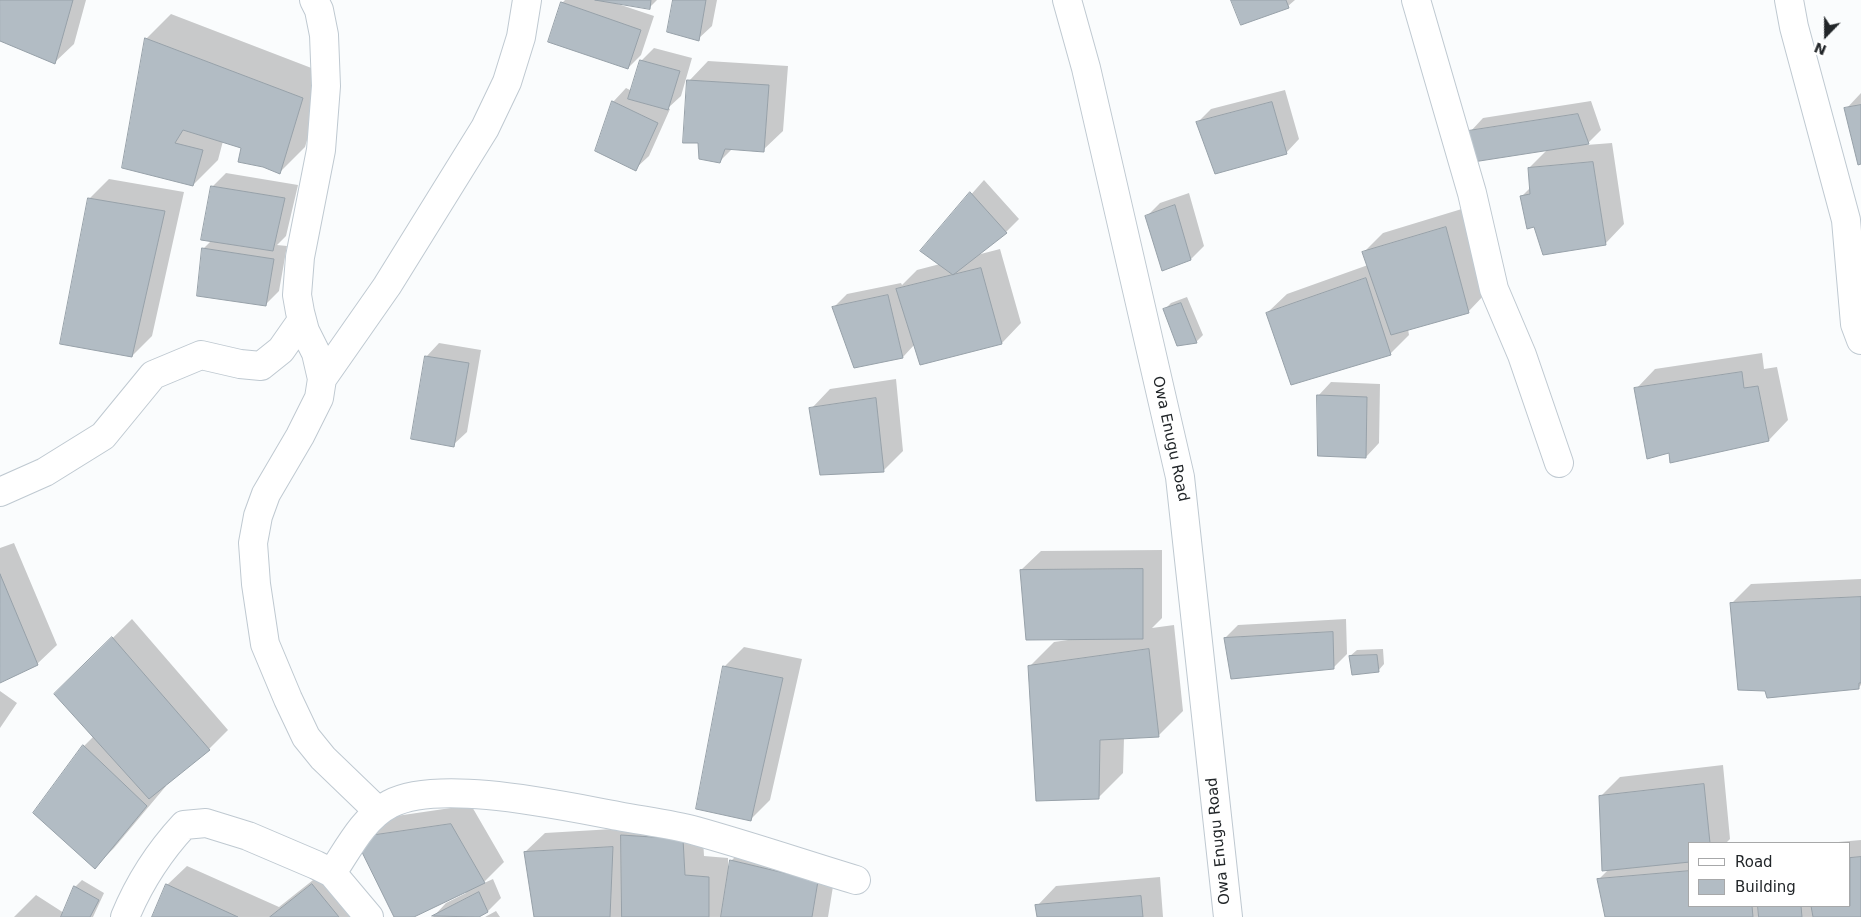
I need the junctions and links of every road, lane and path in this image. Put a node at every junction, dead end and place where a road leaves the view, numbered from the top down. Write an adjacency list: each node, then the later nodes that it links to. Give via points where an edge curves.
1 (314, 0): 6 (street, via 324,35 326,86 321,150 300,257 297,295)
2 (527, 0): 8 (street, via 521,37 507,82 485,128 386,286)
3 (1067, 0): 16 (street, Owa Enugu Road, via 1088,77 1180,477)
4 (1416, 0): 9 (street, via 1472,194 1494,289 1522,355)
5 (1789, 0): 7 (street, via 1846,220 1855,324)
6 (302, 320): 8 (street, via 316,353); 10 (street, via 280,350 261,366 201,355 153,375 103,436 44,472)
7 (1861, 340)
8 (322, 379): 11 (street, via 319,398 266,494 258,516 253,543 256,584 264,644 306,737 322,758)
9 (1559, 463)
10 (0, 492)
11 (378, 810): 12 (street); 13 (street, via 392,802 423,793 506,797 695,831)
12 (332, 873): 14 (street, via 248,836 206,823 184,825 165,846); 15 (street)
13 (856, 880)
14 (125, 917)
15 (369, 917)
16 (1228, 917)

